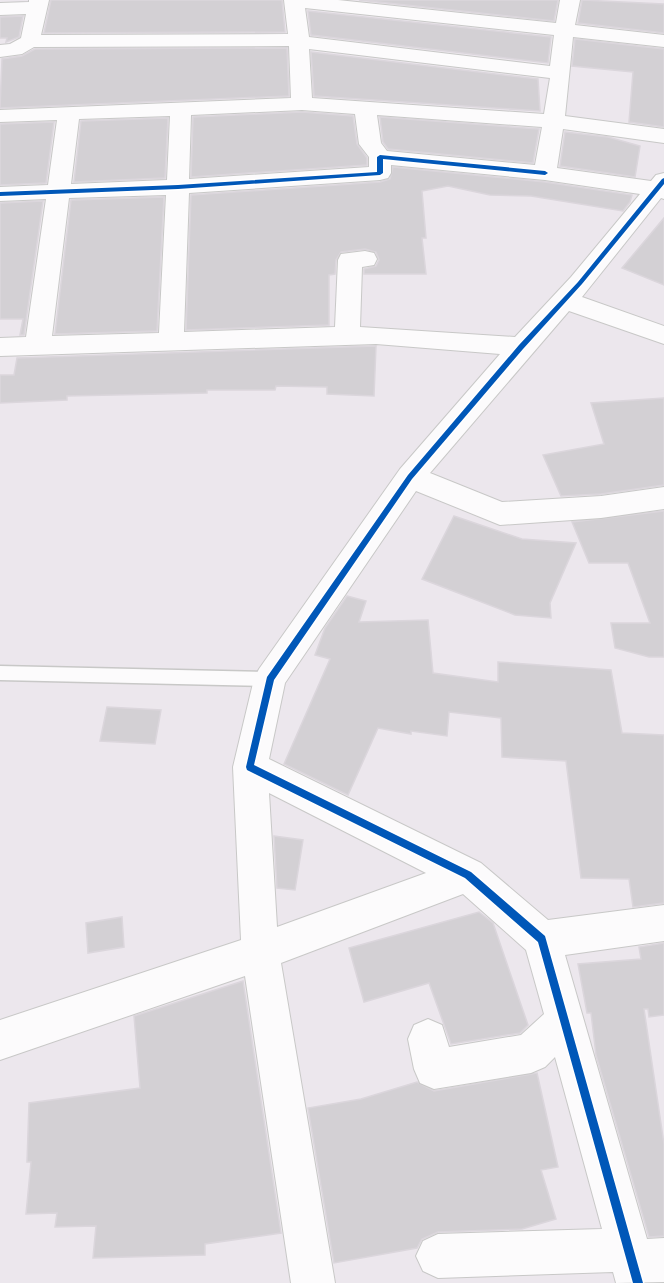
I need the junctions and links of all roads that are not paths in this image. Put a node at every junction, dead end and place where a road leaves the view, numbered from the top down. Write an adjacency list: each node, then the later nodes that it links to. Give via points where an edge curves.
1 (570, 0): 5 (street)
2 (294, 1): 5 (street); 7 (street)
3 (37, 4): 4 (street); 6 (street)
4 (0, 9)
5 (563, 31): 8 (street); 10 (street)
6 (30, 41): 7 (street); 9 (street, via 15,50)
7 (299, 41): 10 (street); 11 (street)
8 (664, 41)
9 (0, 51)
10 (561, 73): 16 (street)
11 (302, 104): 12 (street); 13 (street)
12 (365, 107): 16 (street); 18 (street, via 370,144)
13 (181, 108): 14 (street); 20 (street)
14 (69, 114): 15 (street); 22 (street)
15 (0, 116)
16 (554, 121): 17 (street); 19 (street)
17 (664, 135)
18 (380, 157): 19 (street); 20 (street, via 380,173)
19 (545, 173): 21 (street)
20 (178, 187): 22 (street); 28 (street)
21 (661, 187): 25 (street)
22 (59, 191): 23 (street); 29 (street)
23 (0, 194)
24 (365, 259): 27 (street, via 350,260)
25 (565, 300): 26 (street); 31 (street)
26 (664, 335)
27 (347, 336): 28 (street); 31 (street)
28 (171, 342): 29 (street)
29 (38, 346): 30 (street)
30 (0, 347)
31 (521, 347): 32 (street)
32 (410, 477): 33 (street, via 500,514); 35 (street)
33 (664, 498)
34 (0, 673): 35 (lane)
35 (270, 679): 36 (street)
36 (250, 767): 37 (street); 40 (street)
37 (468, 875): 39 (street); 40 (street)
38 (664, 923): 39 (street)
39 (542, 939): 41 (street)
40 (260, 952): 43 (street); 46 (street)
41 (565, 1020): 42 (street, via 531,1053 434,1069); 45 (street)
42 (428, 1039)
43 (0, 1040)
44 (438, 1256): 45 (street)
45 (641, 1264)
46 (313, 1283)

